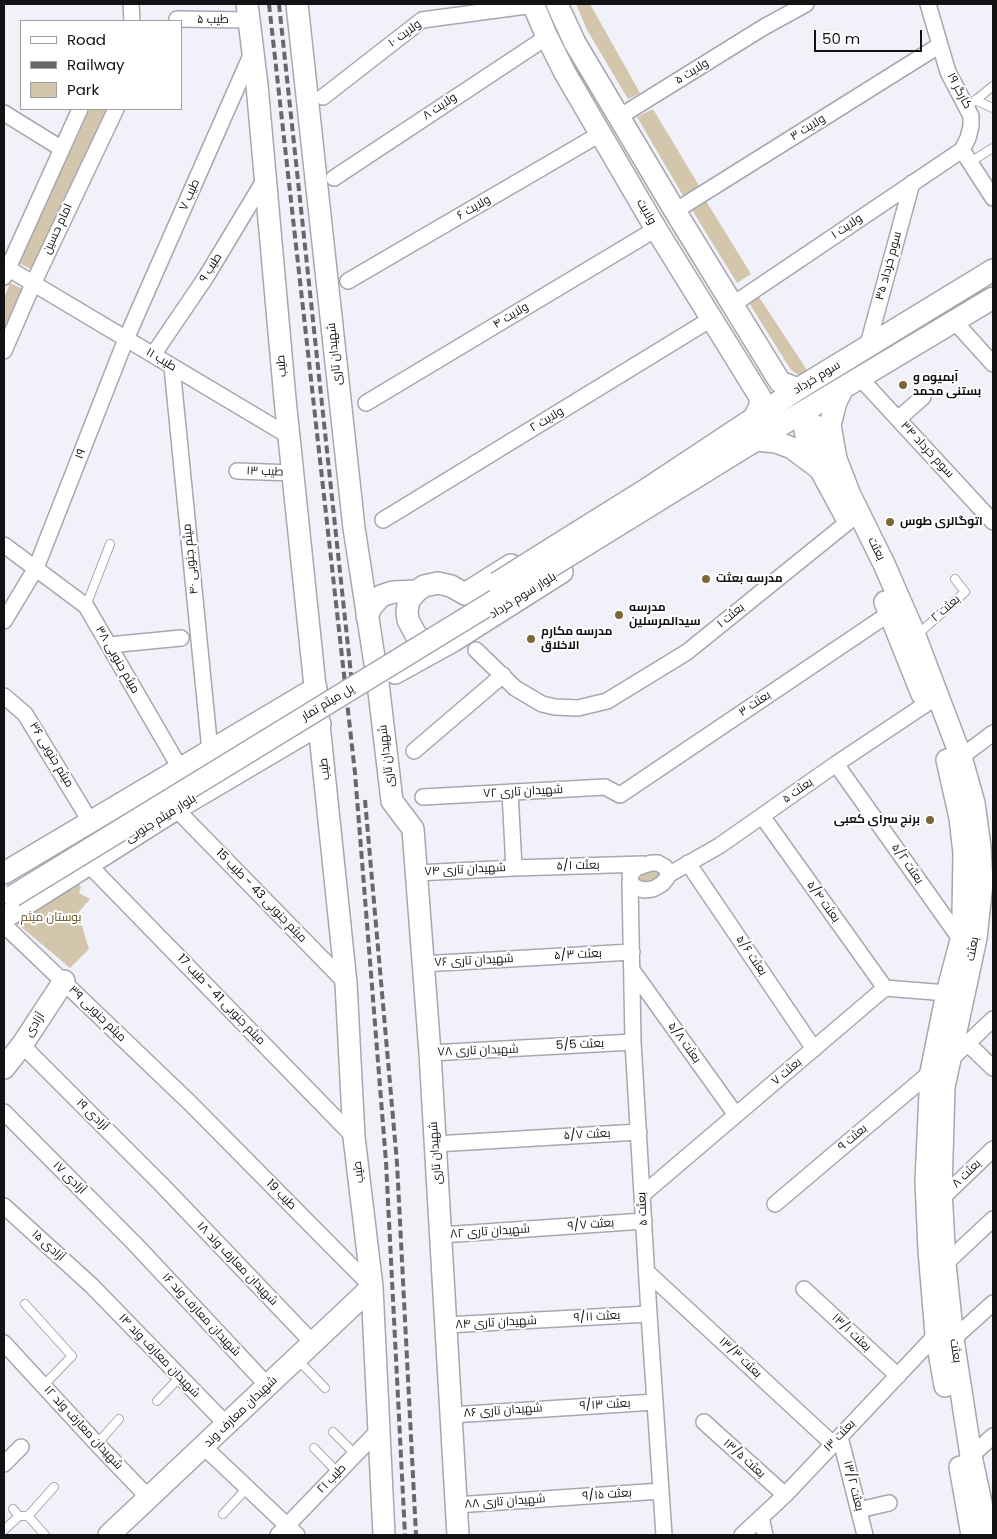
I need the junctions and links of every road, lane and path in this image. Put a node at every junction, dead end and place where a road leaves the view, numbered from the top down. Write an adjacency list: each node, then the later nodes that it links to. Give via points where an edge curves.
1 (297, 4): 62 (main road, شهیدان تاری)
2 (534, 4): 8 (main road, ولایت); 12 (street, ولایت ۱۰, via 422,20)
3 (556, 4): 18 (main road, ولایت)
4 (806, 4): 18 (street, ولایت ۵)
5 (928, 4): 9 (street, کارگر ۱۹)
6 (248, 12): 7 (street, طیب ۵); 10 (main road, طیب)
7 (178, 19)
8 (547, 37): 19 (main road, ولایت); 23 (street, ولایت ۸)
9 (940, 45): 13 (street, کارگر ۱۹, via 948,72); 27 (street, ولایت ۳)
10 (253, 51): 24 (main road, طیب); 37 (street, طیب ۷)
11 (993, 86): 13 (lane)
12 (323, 98)
13 (971, 103): 14 (lane); 22 (street, کارگر ۱۹, via 972,126)
14 (993, 108)
15 (80, 110): 20 (street)
16 (116, 110): 32 (street, امام حسین)
17 (4, 113): 20 (street)
18 (619, 117): 27 (main road, ولایت)
19 (600, 134): 28 (main road, ولایت); 31 (street, ولایت ۶)
20 (62, 148): 30 (street)
21 (993, 148): 22 (lane)
22 (966, 156): 25 (street, ولایت ۱); 26 (street)
23 (334, 178)
24 (265, 179): 40 (street, طیب ۹, via 206,277); 50 (main road, طیب)
25 (912, 183): 34 (street, ولایت ۱); 38 (street, سوم خرداد ۳۵)
26 (993, 198)
27 (675, 212): 34 (main road, ولایت)
28 (656, 229): 35 (main road, ولایت); 46 (street, ولایت ۴)
29 (993, 270): 38 (main road, سوم خرداد)
30 (5, 271): 32 (street, طیب ۱۱)
31 (348, 282)
32 (33, 284): 37 (street, طیب ۱۱); 39 (street, امام حسین)
33 (993, 298): 36 (main road, سوم خرداد)
34 (732, 305): 44 (main road, ولایت)
35 (711, 319): 47 (main road, ولایت); 56 (street, ولایت ۲)
36 (955, 322): 41 (street); 43 (main road, سوم خرداد)
37 (126, 339): 40 (street, طیب ۱۱); 61 (street, ۱۹)
38 (867, 348): 44 (main road, سوم خرداد)
39 (4, 351)
40 (153, 355): 42 (street, طیب ۱۱)
41 (993, 364)
42 (172, 367): 50 (street, طیب ۱۱); 84 (street, میثم جنوبی ۴۰)
43 (852, 383): 48 (main road, سوم خرداد); 49 (street, سوم خرداد ۳۴); 52 (main road, بعثت, via 836,402 830,425)
44 (789, 385): 47 (main road, سوم خرداد, via 777,390)
45 (923, 397): 49 (street)
46 (366, 403)
47 (757, 407): 55 (main road)
48 (793, 419): 51 (main road, بلوار سوم خرداد)
49 (898, 419): 58 (street, سوم خرداد ۳۴)
50 (289, 436): 54 (main road, طیب)
51 (756, 440): 52 (main road, بعثت, via 776,442); 55 (main road, بلوار سوم خرداد)
52 (828, 464): 57 (main road, بعثت); 70 (main road, بعثت, via 850,495)
53 (237, 471): 54 (street, طیب ۱۳)
54 (294, 473): 77 (main road, طیب)
55 (652, 496): 64 (main road, بلوار سوم خرداد, via 619,496 465,594 438,583); 72 (main road, بلوار سوم خرداد, via 640,523); 102 (main road, پل میثم تمار, bridge)
56 (383, 520)
57 (848, 522): 67 (main road, بعثت); 75 (street, بعثت ۱, via 687,652 607,700 578,708 554,707 530,698)
58 (993, 522)
59 (110, 544): 66 (lane)
60 (4, 545): 61 (street, میثم جنوبی ۳۸)
61 (36, 568): 66 (street, میثم جنوبی ۳۸); 69 (street, ۱۹)
62 (360, 568): 65 (main road, via 374,582); 68 (main road, شهیدان تاری)
63 (955, 579): 70 (lane, بعثت ۲, via 965,592)
64 (420, 589): 65 (main road); 72 (main road, via 410,600 407,612 411,628 418,637 430,642)
65 (393, 592): 68 (main road, via 381,596)
66 (86, 606): 73 (street, میثم جنوبی ۳۸)
67 (890, 613): 79 (main road, بعثت); 90 (street, بعثت ۳)
68 (368, 616): 76 (main road, شهیدان تاری)
69 (4, 621)
70 (915, 636): 86 (main road, بعثت)
71 (181, 638): 73 (street)
72 (452, 641): 76 (main road, بلوار سوم خرداد)
73 (109, 645): 88 (street, میثم جنوبی ۳۸)
74 (476, 650): 75 (street, بعثت ۱)
75 (503, 675): 85 (street)
76 (378, 683): 99 (main road, شهیدان تاری, via 392,801 412,830)
77 (316, 688): 80 (main road); 81 (main road, طیب)
78 (4, 696): 94 (street, میثم جنوبی ۳۶, via 26,714)
79 (926, 704): 87 (street, بعثت ۵); 105 (main road, بعثت, via 950,766 960,818 964,853)
80 (265, 718): 83 (main road, via 282,722 286,739); 84 (main road)
81 (320, 724): 83 (main road, بلوار میثم جنوبی); 111 (main road, طیب)
82 (993, 733): 86 (street)
83 (280, 747): 92 (main road, بلوار میثم جنوبی)
84 (210, 751): 88 (main road)
85 (414, 751)
86 (961, 757): 122 (main road, بعثت, via 974,803 982,883 976,938)
87 (836, 764): 93 (street, بعثت ۵); 105 (street, بعثت ۵/۲)
88 (180, 768): 94 (main road)
89 (510, 792): 90 (street, شهیدان تاری ۷۲, via 605,787); 91 (street, شهیدان تاری ۷۲); 98 (street)
90 (620, 795)
91 (423, 797)
92 (176, 809): 96 (main road, بلوار میثم جنوبی); 111 (street, میثم جنوبی 43 - طیب 15)
93 (762, 816): 95 (street, بعثت ۵); 112 (street, بعثت ۵/۴)
94 (90, 821): 102 (main road)
95 (688, 863): 100 (street, بعثت ۵); 119 (street, بعثت ۵/۶)
96 (88, 864): 103 (main road, بلوار میثم جنوبی); 128 (street, میثم جنوبی 41 - طیب 17)
97 (643, 864): 98 (street, بعثت ۵/۱); 100 (street, via 662,865); 101 (street, via 631,872)
98 (514, 868): 99 (street, شهیدان تاری ۷۴)
99 (417, 873): 108 (main road, شهیدان تاری)
100 (668, 875): 101 (street, via 662,884 648,890 636,888)
101 (630, 882): 106 (street, بعثت ۵)
102 (6, 888)
103 (4, 918)
104 (4, 925): 110 (street, میثم جنوبی ۳۹)
105 (961, 940): 113 (main road, بعثت)
106 (632, 952): 107 (street, بعثت ۵/۳); 109 (street, بعثت ۵)
107 (525, 958): 108 (street, شهیدان تاری ۷۶)
108 (422, 964): 120 (main road, شهیدان تاری)
109 (632, 970): 115 (street, بعثت ۵); 126 (street, بعثت ۵/۸)
110 (64, 981): 117 (main road, آزادی); 124 (street, میثم جنوبی ۳۹)
111 (346, 983): 128 (main road, طیب)
112 (885, 988): 113 (street); 119 (street, بعثت ۷)
113 (946, 993): 122 (main road, بعثت)
114 (993, 1019): 116 (street, بعثت ۹)
115 (633, 1042): 118 (street, بعثت 5/5); 127 (street, بعثت ۵)
116 (967, 1043): 122 (street, بعثت ۹); 123 (street)
117 (22, 1045): 121 (main road, آزادی); 131 (street, آزادی ۱۹)
118 (527, 1048): 120 (street, شهیدان تاری ۷۸)
119 (814, 1049): 126 (street, بعثت ۷)
120 (430, 1052): 129 (main road, شهیدان تاری)
121 (4, 1067)
122 (940, 1067): 133 (main road, بعثت, via 944,1087); 134 (street, بعثت ۹); 151 (main road, بعثت, via 926,1181 929,1250)
123 (993, 1068)
124 (190, 1103): 144 (street, طیب 19)
125 (4, 1112): 140 (street, آزادی ۱۷)
126 (736, 1115): 132 (street, بعثت ۷)
127 (639, 1132): 129 (street, بعثت ۵/۷); 132 (street, بعثت ۵)
128 (354, 1136): 144 (main road, طیب)
129 (435, 1144): 139 (main road, شهیدان تاری)
130 (993, 1149): 133 (street, بعثت ۸)
131 (162, 1185): 153 (street, شهیدان معارف وند ۱۸)
132 (642, 1195): 137 (street, بعثت ۵)
133 (942, 1199): 141 (main road, بعثت)
134 (775, 1204)
135 (4, 1206): 143 (street, آزادی ۱۵)
136 (993, 1219): 141 (street)
137 (644, 1221): 138 (street, بعثت ۹/۷); 142 (street, بعثت ۵)
138 (539, 1229): 139 (street, شهیدان تاری ۸۲)
139 (441, 1235): 150 (main road, شهیدان تاری)
140 (135, 1244): 158 (street, شهیدان معارف وند ۱۶)
141 (945, 1264): 151 (main road, بعثت)
142 (646, 1272): 148 (street, بعثت ۵); 170 (street, بعثت ۱۳/۳)
143 (92, 1286): 156 (street, شهیدان معارف وند ۱۴)
144 (372, 1288): 153 (main road, شهیدان معارف وند); 168 (main road, طیب)
145 (804, 1289): 155 (street, بعثت ۱۳/۱)
146 (993, 1303): 151 (street, بعثت ۱۳)
147 (25, 1304): 157 (lane, via 72,1356)
148 (649, 1314): 149 (street, بعثت ۹/۱۱); 161 (street, بعثت ۵)
149 (546, 1320): 150 (street, شهیدان تاری ۸۴)
150 (446, 1325): 163 (main road, شهیدان تاری)
151 (944, 1337): 155 (street, بعثت ۱۳); 176 (main road, بعثت); 202 (main road, بعثت)
152 (4, 1343): 157 (street, شهیدان معارف وند ۱۲)
153 (313, 1343): 154 (main road, شهیدان معارف وند)
154 (296, 1359): 158 (main road, شهیدان معارف وند); 159 (lane)
155 (898, 1376): 170 (street, بعثت ۱۳)
156 (180, 1377): 160 (lane); 166 (street, شهیدان معارف وند ۱۴)
157 (44, 1385): 171 (street, شهیدان معارف وند ۱۲)
158 (268, 1386): 166 (main road, شهیدان معارف وند)
159 (325, 1388)
160 (157, 1401)
161 (655, 1402): 162 (street, بعثت ۹/۱۳); 181 (street, بعثت ۵)
162 (554, 1408): 163 (street, شهیدان تاری ۸۶)
163 (451, 1415): 186 (main road, شهیدان تاری)
164 (119, 1418): 171 (lane)
165 (704, 1422): 182 (street, بعثت ۱۳/۵)
166 (227, 1425): 173 (main road, شهیدان معارف وند)
167 (333, 1432): 175 (lane)
168 (378, 1432): 175 (street, طیب ۲‍۱); 196 (main road, طیب)
169 (993, 1436): 176 (street)
170 (836, 1441): 182 (street, بعثت ۱۳); 188 (street, بعثت ۱۳/۲)
171 (97, 1444): 183 (street, شهیدان معارف وند ۱۲)
172 (21, 1447): 177 (street)
173 (204, 1447): 180 (street); 183 (main road, شهیدان معارف وند)
174 (314, 1448): 178 (lane)
175 (356, 1455): 178 (street, طیب ۲‍۱)
176 (972, 1456): 203 (main road, بعثت)
177 (4, 1464)
178 (338, 1473): 193 (street, طیب ۲‍۱)
179 (54, 1487): 190 (lane)
180 (247, 1488): 189 (lane); 193 (street)
181 (661, 1491): 184 (street, بعثت ۹/۱۵); 198 (street, بعثت ۵)
182 (785, 1495): 191 (street, بعثت ۱۳)
183 (150, 1498): 194 (main road, شهیدان معارف وند)
184 (554, 1499): 186 (street, شهیدان تاری ۸۸)
185 (889, 1503): 188 (street)
186 (456, 1505): 197 (main road, شهیدان تاری)
187 (13, 1509): 190 (lane)
188 (859, 1510): 201 (street, بعثت ۱۳/۲)
189 (224, 1514)
190 (24, 1516): 192 (lane); 195 (lane)
191 (761, 1517): 199 (street, بعثت ۱۳); 200 (street)
192 (4, 1530)
193 (287, 1532)
194 (111, 1534)
195 (45, 1535)
196 (384, 1535)
197 (458, 1535)
198 (664, 1535)
199 (742, 1535)
200 (765, 1535)
201 (865, 1535)
202 (972, 1535)
203 (988, 1535)

